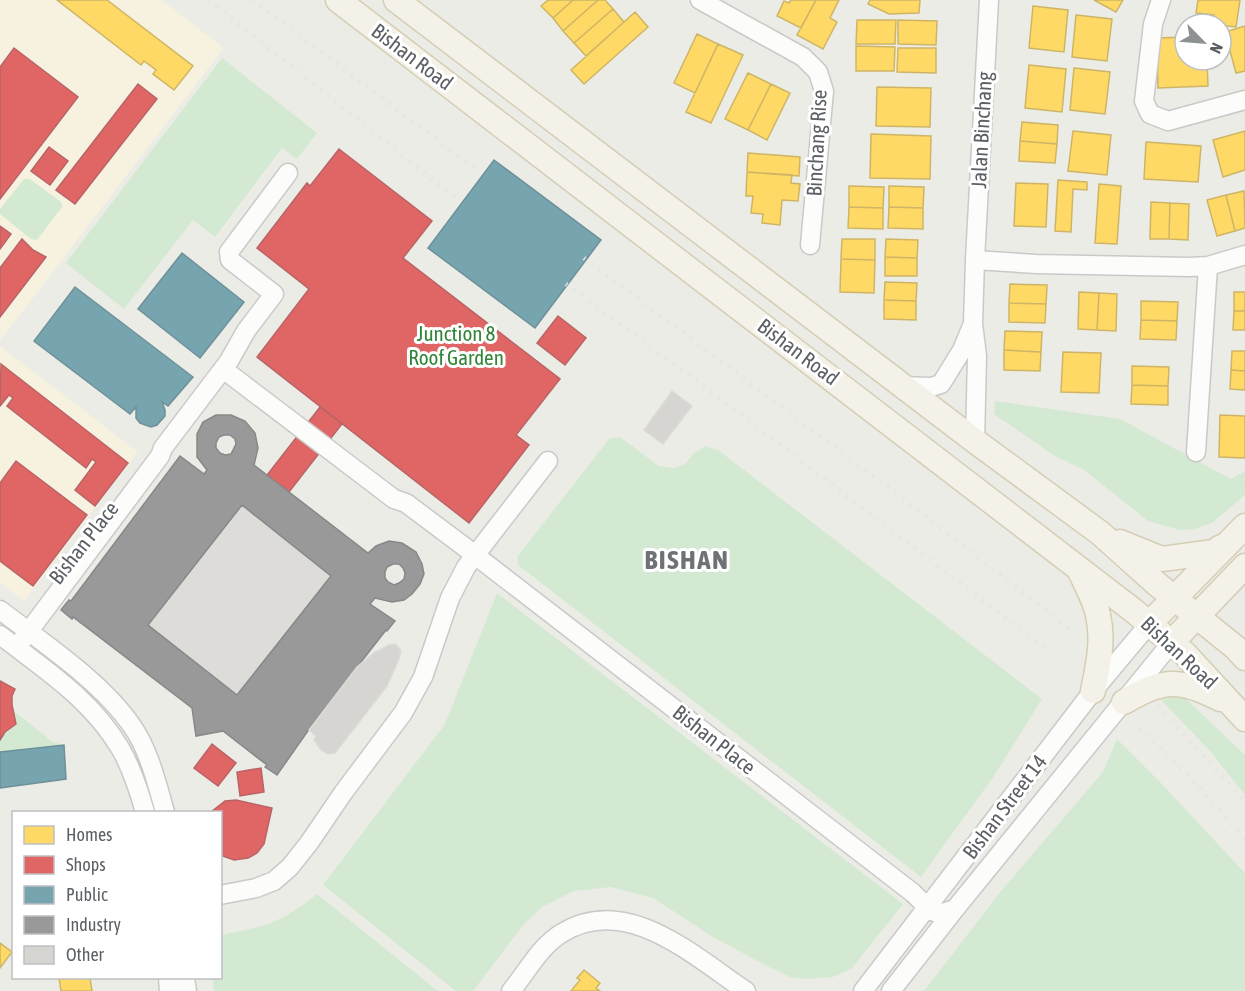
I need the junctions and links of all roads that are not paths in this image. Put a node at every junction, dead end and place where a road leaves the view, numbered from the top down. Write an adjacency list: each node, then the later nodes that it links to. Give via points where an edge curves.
1 (338, 0): 23 (main road, Bishan Road)
2 (396, 0): 14 (main road, Bishan Road)
3 (700, 0): 8 (street, Binchang Rise, via 796,52 818,72 824,91)
4 (989, 0): 10 (street, Jalan Binchang)
5 (1161, 0): 6 (street, via 1153,24 1144,100 1150,114 1168,121)
6 (1245, 100)
7 (288, 173): 13 (street, Bishan Place, via 229,252 230,260 274,294)
8 (810, 245)
9 (1245, 255): 11 (street)
10 (975, 261): 11 (street); 12 (street, Jalan Binchang)
11 (1208, 266): 16 (street)
12 (973, 324): 14 (street, Jalan Binchang, via 941,384); 15 (street, Jalan Binchang, via 977,356)
13 (226, 365): 21 (street, Bishan Place, via 394,499 406,503); 28 (street, Bishan Place, via 163,448 155,452)
14 (902, 386): 15 (main road, Bishan Road)
15 (975, 441): 19 (main road, Bishan Road)
16 (1196, 452)
17 (548, 461): 21 (street)
18 (1245, 526): 20 (main road)
19 (1100, 533): 20 (main road, via 1162,559 1214,552); 24 (main road, Bishan Road)
20 (1226, 544): 24 (main road)
21 (475, 555): 37 (street, via 450,598 423,677 403,713 309,843 274,881); 38 (street, Bishan Place)
22 (1245, 566): 26 (main road)
23 (1080, 571): 27 (main road, Bishan Road); 32 (main road, via 1098,613 1101,631)
24 (1173, 597): 26 (main road, Bishan Road); 27 (main road)
25 (0, 609): 28 (street)
26 (1196, 616): 30 (main road); 31 (main road, Bishan Road)
27 (1149, 624): 30 (main road, Bishan Road); 32 (street, Bishan Street 14)
28 (25, 628): 29 (street, Bishan Place); 36 (street, via 79,671 133,727)
29 (8, 641): 35 (street, via 66,685 101,719 135,777)
30 (1172, 642): 33 (street, Bishan Street 14); 34 (main road, Bishan Road)
31 (1245, 658)
32 (1093, 691): 38 (street, Bishan Street 14)
33 (1124, 702): 34 (main road, via 1153,686 1190,685); 39 (street, Bishan Street 14)
34 (1239, 712)
35 (144, 811)
36 (164, 811)
37 (222, 895)
38 (928, 908): 39 (street, via 939,914); 40 (street, Bishan Street 14)
39 (955, 909): 44 (street, Bishan Street 14)
40 (867, 986): 43 (street)
41 (511, 991): 42 (street, via 538,954 561,933 592,920 622,920 656,931)
42 (746, 991)
43 (853, 991)
44 (891, 991)

